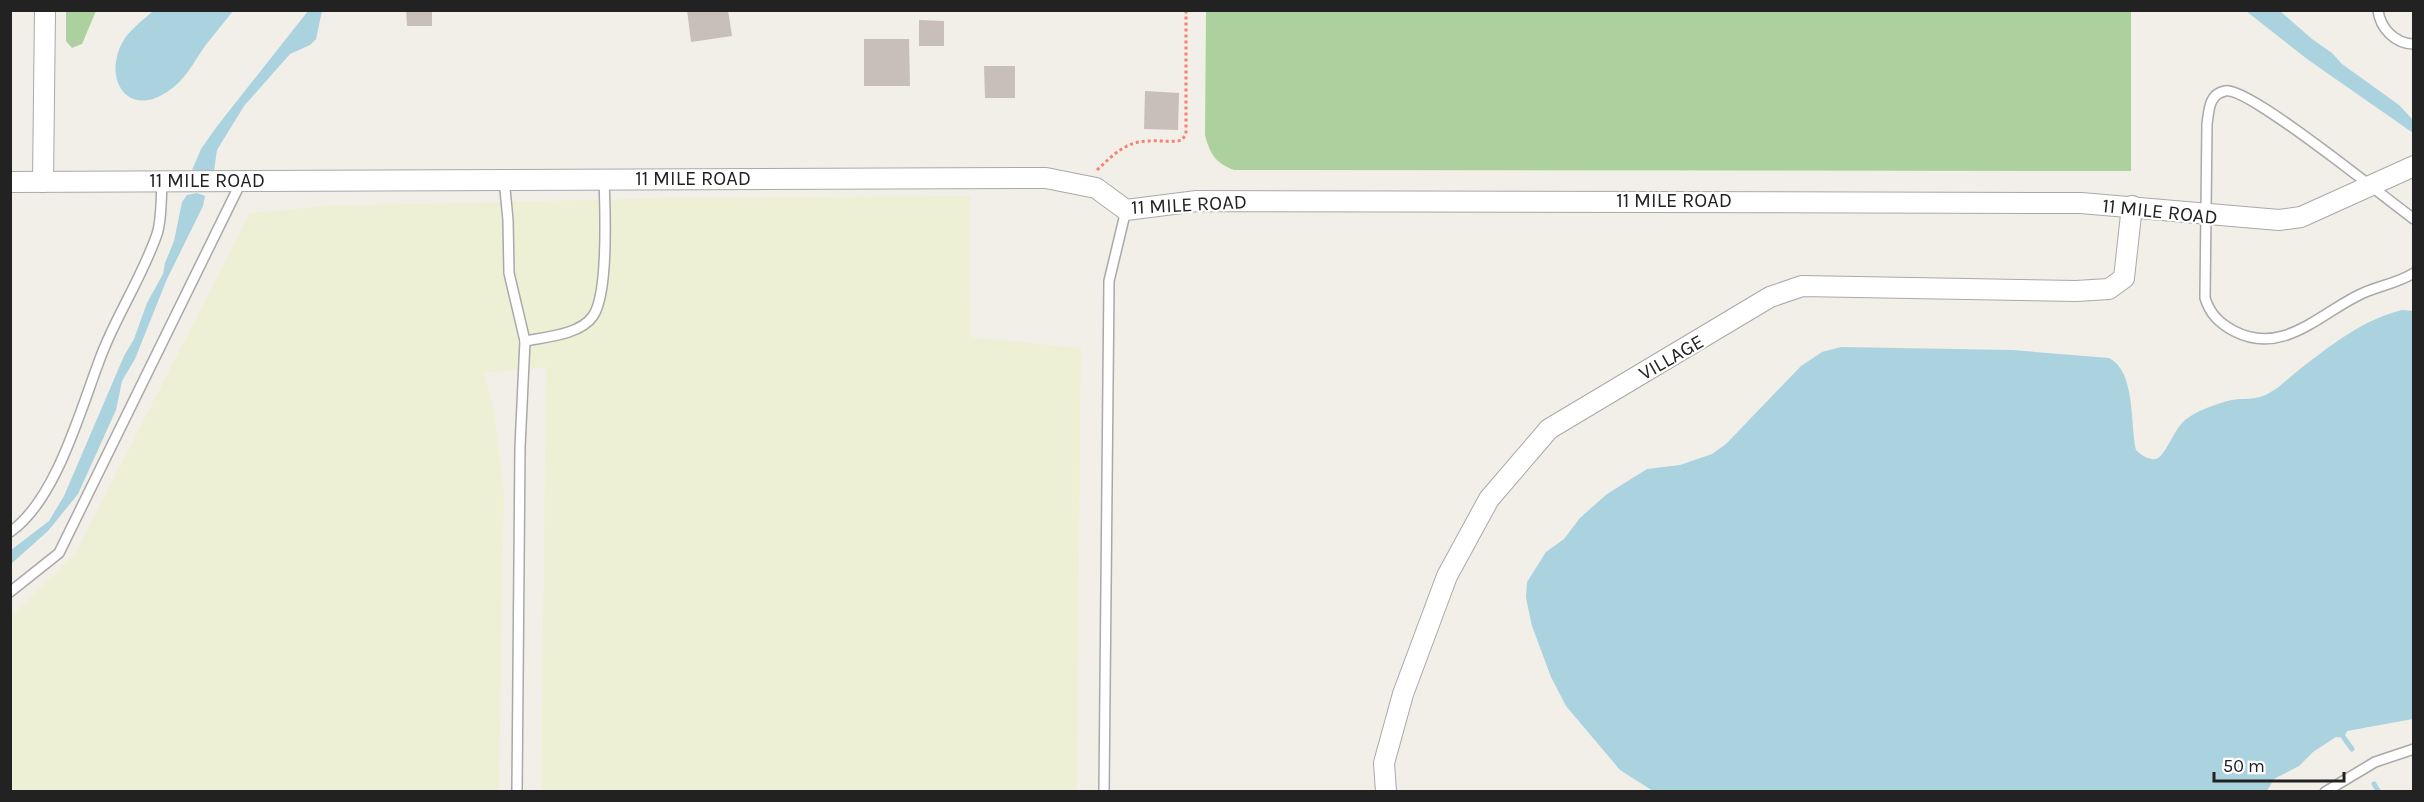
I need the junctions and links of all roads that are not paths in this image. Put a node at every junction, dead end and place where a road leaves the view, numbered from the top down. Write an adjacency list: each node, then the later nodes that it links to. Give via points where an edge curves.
1 (45, 10): 10 (street)
2 (2378, 10): 3 (lane, via 2383,26 2394,38)
3 (2414, 44)
4 (2414, 166): 11 (street, 11 MILE ROAD)
5 (504, 179): 6 (street, 11 MILE ROAD); 8 (street, 11 MILE ROAD); 17 (lane, via 509,273)
6 (604, 179): 13 (street, 11 MILE ROAD, via 1046,178 1082,184 1107,194); 17 (lane, via 605,251 598,304 592,317 570,330)
7 (162, 180): 8 (street, 11 MILE ROAD); 10 (street, 11 MILE ROAD); 18 (lane, via 158,232 103,349 75,431 34,507)
8 (243, 180): 19 (lane, via 59,553)
9 (10, 182): 10 (street, 11 MILE ROAD)
10 (43, 182)
11 (2367, 186): 14 (street, 11 MILE ROAD, via 2301,217 2280,220); 14 (lane, via 2295,128 2243,94 2227,90 2211,101 2209,112); 15 (lane)
12 (2132, 206): 13 (street, 11 MILE ROAD, via 1784,200 1233,201 1165,203); 14 (street, 11 MILE ROAD); 23 (street, VILLAGE, via 2124,278 2109,289 1802,286 1770,297 1549,429 1489,499 1447,576 1403,694 1384,763)
13 (1126, 210): 22 (lane, via 1110,280)
14 (2207, 215): 16 (lane, via 2205,298 2210,313 2246,337 2263,340 2286,336 2313,325 2359,295 2400,282)
15 (2414, 219)
16 (2414, 273)
17 (525, 341): 21 (lane, via 520,447)
18 (10, 532)
19 (10, 592)
20 (2414, 749): 24 (lane, via 2375,762)
21 (517, 792)
22 (1104, 792)
23 (1386, 792)
24 (2325, 792)

